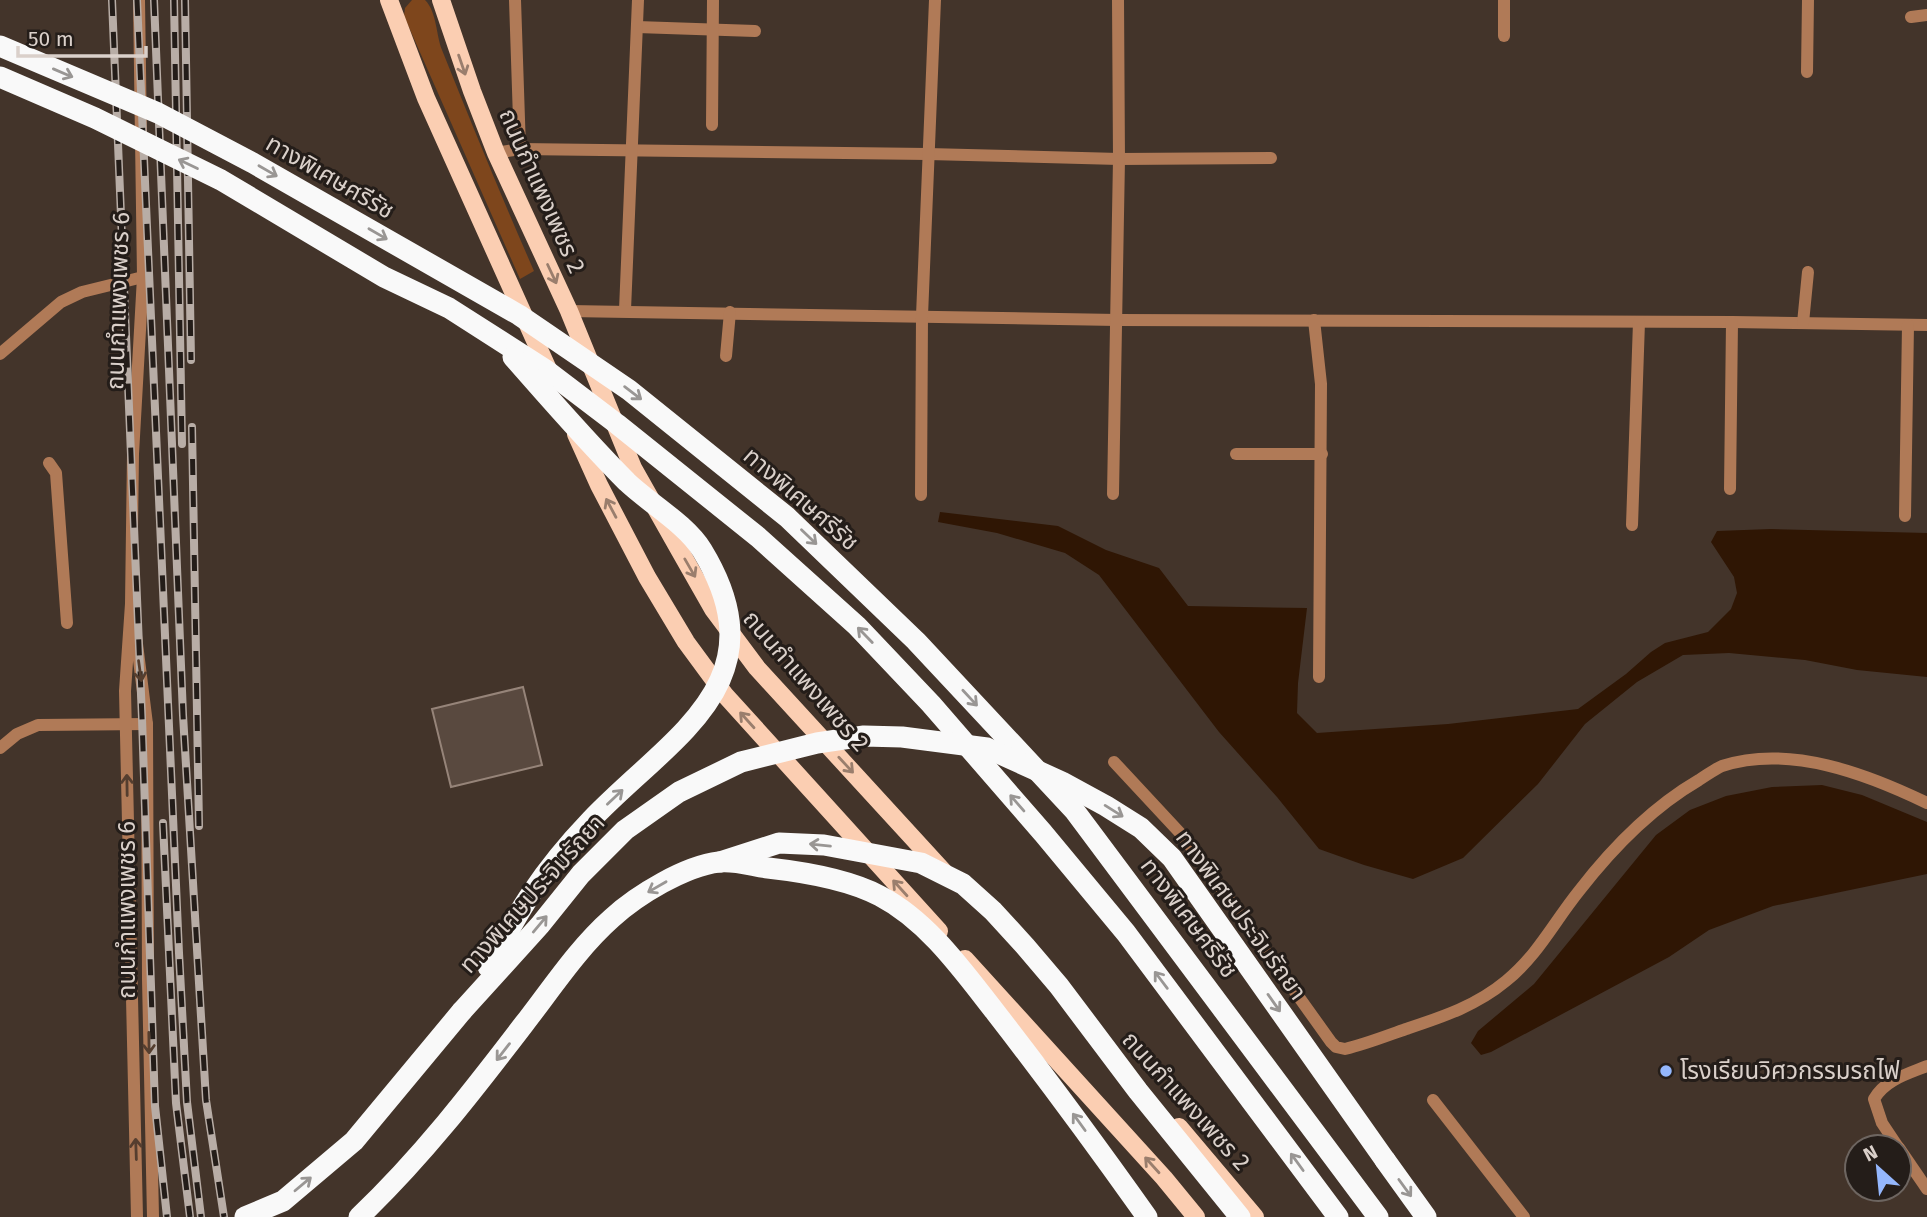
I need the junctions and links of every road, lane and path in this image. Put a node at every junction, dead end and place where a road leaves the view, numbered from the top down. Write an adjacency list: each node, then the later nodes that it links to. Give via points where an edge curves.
1 (139, 0): 28 (street, ถนนกำแพงเพชร 6)
2 (389, 0): 71 (main road, one-way to 2, via 725,695 686,642 599,485 426,99)
3 (441, 0): 23 (main road, ถนนกำแพงเพชร 2, one-way to 23)
4 (515, 0): 21 (street)
5 (638, 0): 13 (street)
6 (713, 0): 14 (street)
7 (935, 0): 24 (street)
8 (1118, 0): 26 (street)
9 (1504, 0): 16 (street)
10 (1808, 0): 18 (street)
11 (1927, 15): 12 (street)
12 (1911, 17)
13 (637, 27): 14 (street); 22 (street)
14 (712, 29): 15 (street); 20 (street)
15 (755, 31)
16 (1504, 36)
17 (0, 46): 75 (highway, ทางพิเศษศรีรัช, one-way to 75, bridge, via 158,113 519,315 629,390 787,517 916,641 1074,810)
18 (1807, 72)
19 (0, 77): 40 (highway, one-way to 19, bridge, via 221,180)
20 (712, 125)
21 (520, 149): 22 (street); 23 (street)
22 (632, 150): 24 (street); 29 (street)
23 (496, 153): 30 (main road, ถนนกำแพงเพชร 2, one-way to 30)
24 (928, 153): 26 (street); 32 (street)
25 (1271, 158): 26 (street)
26 (1119, 159): 33 (street)
27 (1808, 272): 37 (street)
28 (143, 277): 41 (street, via 61,302); 51 (street, ถนนกำแพงเพชร 6, via 133,454)
29 (625, 310): 30 (street); 31 (street)
30 (569, 311): 73 (main road, ถนนกำแพงเพชร 2, one-way to 73, via 633,468 713,608 757,668 1205,1155)
31 (730, 312): 32 (street); 42 (street)
32 (922, 316): 33 (street); 48 (street)
33 (1117, 320): 34 (street); 47 (street)
34 (1314, 320): 35 (street); 44 (street)
35 (1639, 322): 36 (street); 50 (street)
36 (1732, 322): 37 (street); 46 (street)
37 (1803, 323): 38 (street)
38 (1908, 325): 39 (street); 49 (street)
39 (1927, 325)
40 (499, 341): 60 (highway, one-way to 40, bridge, via 530,895 560,854 700,716 716,690 730,633 724,595 701,547 629,484); 74 (highway, one-way to 40, bridge, via 1126,933 948,724 857,626 758,537 617,424 530,358)
41 (0, 354)
42 (726, 356)
43 (1236, 454): 44 (street)
44 (1322, 454): 53 (street)
45 (49, 463): 52 (street, via 56,473)
46 (1730, 489)
47 (1113, 494)
48 (921, 495)
49 (1905, 516)
50 (1632, 525)
51 (131, 604): 54 (street, ถนนกำแพงเพชร 6); 55 (street, ถนนกำแพงเพชร 6, one-way to 55)
52 (67, 623)
53 (1320, 677)
54 (125, 724): 55 (street); 56 (street, via 38,725); 66 (street, ถนนกำแพงเพชร 6, one-way to 54)
55 (148, 724): 67 (street, ถนนกำแพงเพชร 6, one-way to 67)
56 (0, 748)
57 (1114, 762): 58 (street, via 1181,834 1331,1042 1345,1049 1461,1010 1497,988 1536,953 1577,893 1638,825 1672,796 1722,766 1771,758 1823,763)
58 (1927, 803)
59 (720, 862): 69 (highway, one-way to 69, via 684,872 613,917 449,1122); 70 (highway, one-way to 59, via 1042,1072 954,962 909,915 879,895 814,873); 72 (highway, one-way to 59, bridge, via 1034,956 963,884 921,863 824,845 779,843)
60 (462, 1011): 68 (highway, ทางพิเศษประจิมรัถยา, one-way to 60, via 283,1201 354,1141); 76 (highway, ทางพิเศษประจิมรัถยา, one-way to 76, bridge, via 581,874 625,830 679,792 741,762 864,736 986,748 1106,806 1141,828 1172,858)
61 (1927, 1066): 63 (street, via 1892,1081 1874,1099)
62 (1433, 1100): 77 (street)
63 (1888, 1133)
64 (1913, 1169): 65 (street)
65 (1927, 1189)
66 (137, 1217)
67 (153, 1217)
68 (244, 1217)
69 (359, 1217)
70 (1147, 1217)
71 (1196, 1217)
72 (1240, 1217)
73 (1255, 1217)
74 (1338, 1217)
75 (1378, 1217)
76 (1426, 1217)
77 (1524, 1217)

